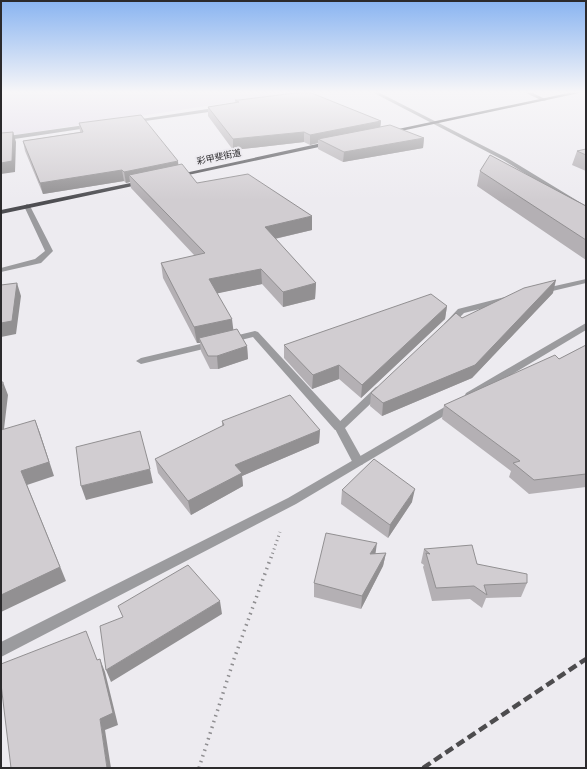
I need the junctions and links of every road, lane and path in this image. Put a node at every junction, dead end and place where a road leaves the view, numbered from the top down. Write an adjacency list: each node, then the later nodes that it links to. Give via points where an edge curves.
1 (80, 128): 5 (street)
2 (405, 128): 4 (highway)
3 (444, 128): 10 (street, via 505,159)
4 (377, 134)
5 (1, 139)
6 (338, 142): 7 (highway, 彩甲斐街道)
7 (167, 177)
8 (152, 180): 9 (highway)
9 (27, 206): 11 (highway); 12 (street, via 49,251 38,262)
10 (586, 209)
11 (1, 212)
12 (1, 270)
13 (586, 281): 14 (street)
14 (527, 295)
15 (512, 298): 17 (street, via 461,311)
16 (586, 326): 21 (street)
17 (439, 332)
18 (141, 361): 20 (street, via 255,334)
19 (389, 380): 20 (street)
20 (339, 427): 21 (street)
21 (358, 462): 22 (street)
22 (292, 501): 23 (street); 24 (path, via 234,659)
23 (1, 650)
24 (199, 768)

